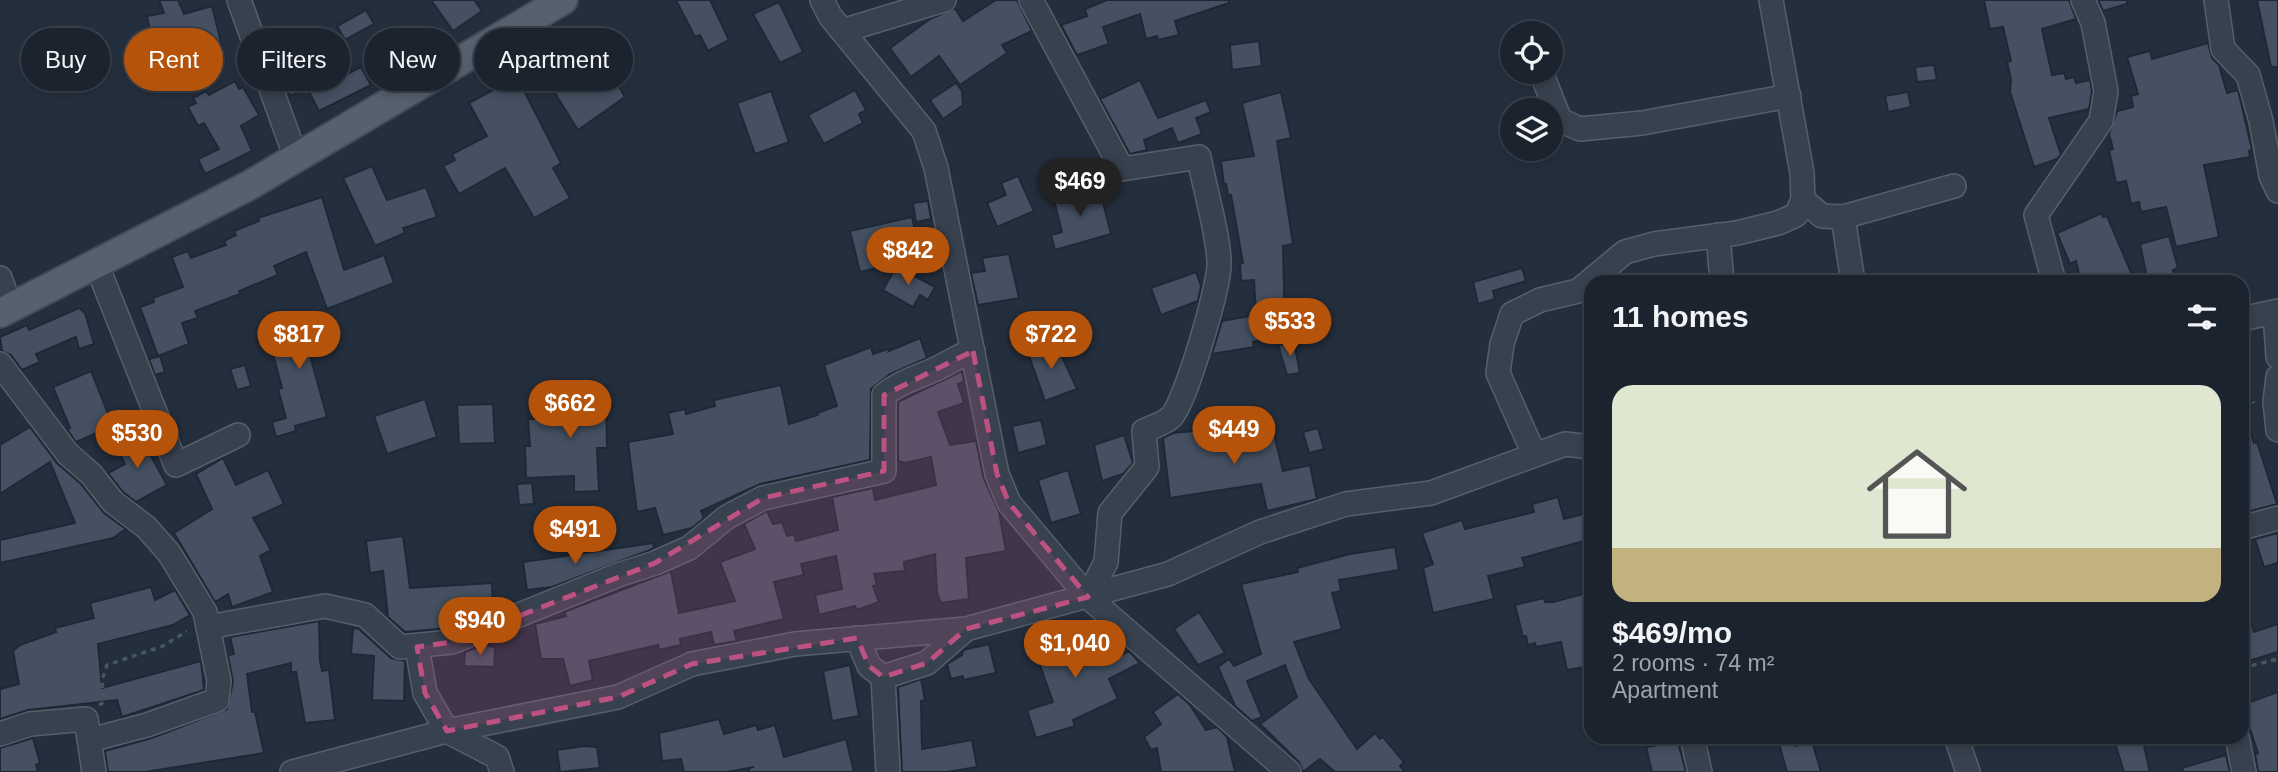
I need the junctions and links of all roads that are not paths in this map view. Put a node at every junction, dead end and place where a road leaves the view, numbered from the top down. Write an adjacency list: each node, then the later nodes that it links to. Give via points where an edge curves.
1 (239, 0): 12 (street)
2 (563, 0): 12 (main road)
3 (822, 0): 9 (street)
4 (944, 0): 9 (street)
5 (1031, 0): 38 (street, via 1122,169 1199,157 1220,261 1216,294 1192,371 1172,417 1144,431 1147,467 1110,513 1106,562)
6 (1771, 0): 11 (street)
7 (2083, 0): 22 (street, via 2093,23 2106,91 2101,121 2036,215)
8 (2216, 0): 14 (street, via 2223,49 2248,75)
9 (842, 31): 28 (street, via 924,131 936,168)
10 (1546, 84): 11 (street, via 1560,120 1580,129 1642,123)
11 (1789, 96): 15 (street)
12 (296, 158): 18 (main road)
13 (1954, 186): 16 (street)
14 (2278, 191)
15 (1803, 200): 16 (street, via 1822,216); 17 (street, via 1796,215 1778,223)
16 (1843, 217): 21 (street)
17 (1718, 235): 19 (street, via 1625,252); 20 (street)
18 (96, 263): 25 (main road); 33 (street, via 176,465)
19 (1597, 275)
20 (1721, 275)
21 (1852, 275)
22 (2051, 275)
23 (0, 278): 25 (street)
24 (1584, 286): 35 (street, via 1512,314 1502,344 1498,373)
25 (6, 310)
26 (2276, 311): 27 (street); 29 (street)
27 (2249, 317)
28 (973, 351): 38 (street, via 997,474 1009,503); 42 (street, via 898,383 884,395 884,471 763,498 727,517 689,548 655,563 452,642)
29 (2278, 356)
30 (0, 364): 39 (street, via 68,454 169,553 205,612)
31 (2278, 377): 32 (street)
32 (2278, 430)
33 (238, 435)
34 (1584, 446): 35 (street, via 1565,444)
35 (1534, 454): 38 (street, via 1431,493 1346,504 1261,532 1168,574)
36 (2278, 518): 37 (street)
37 (2249, 526)
38 (1088, 597): 40 (street); 54 (street)
39 (208, 625): 42 (street, via 325,606 365,615 400,647); 46 (street, via 219,681 217,699)
40 (966, 629): 41 (street); 43 (street, via 927,663)
41 (857, 638): 43 (street, via 869,666); 44 (street, via 795,644 692,664 618,696)
42 (417, 647): 44 (street, via 425,693)
43 (883, 677): 53 (street)
44 (447, 731): 51 (street); 52 (street, via 497,757)
45 (0, 734): 46 (street, via 30,724 81,717 86,719)
46 (90, 740): 50 (street)
47 (1694, 744): 55 (street)
48 (1958, 744): 56 (street)
49 (2238, 744): 57 (street)
50 (94, 772)
51 (292, 772)
52 (502, 772)
53 (888, 772)
54 (1289, 772)
55 (1700, 772)
56 (1968, 772)
57 (2244, 772)

